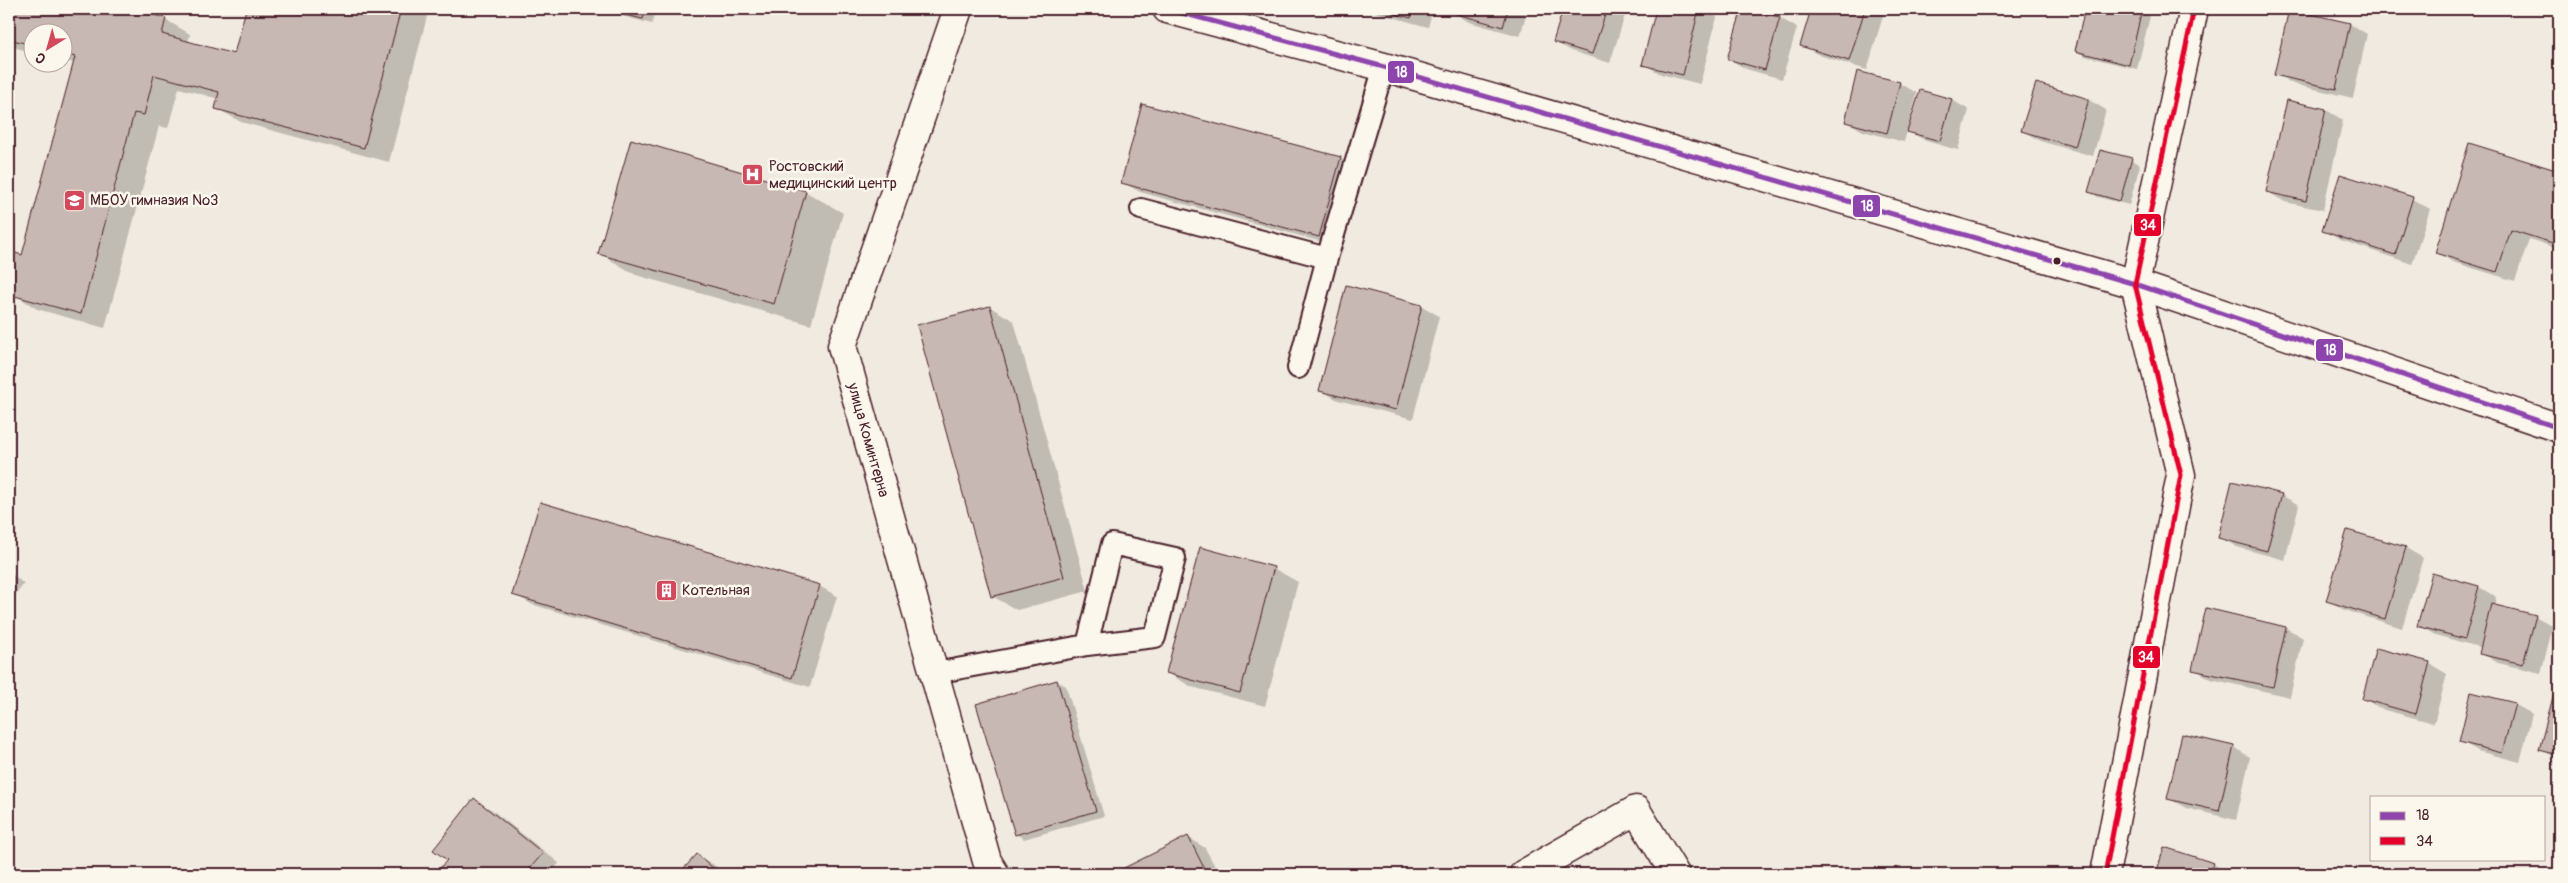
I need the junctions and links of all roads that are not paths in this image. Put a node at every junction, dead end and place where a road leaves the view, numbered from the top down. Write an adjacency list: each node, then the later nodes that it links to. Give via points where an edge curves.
1 (958, 9): 11 (main road, улица Коминтерна, via 842,346)
2 (1166, 9): 4 (main road)
3 (2194, 9): 7 (main road)
4 (1384, 67): 6 (lane); 7 (main road)
5 (1141, 209): 6 (lane)
6 (1327, 258): 8 (lane)
7 (2134, 284): 9 (main road); 15 (main road, via 2181,475)
8 (1298, 368)
9 (2559, 428)
10 (1087, 645): 10 (lane, via 1155,637 1175,558 1112,544); 11 (lane)
11 (935, 673): 12 (main road, улица Коминтерна, via 987,861)
12 (994, 874)
13 (1524, 874): 14 (main road, via 1636,810)
14 (1675, 874)
15 (2104, 874)

